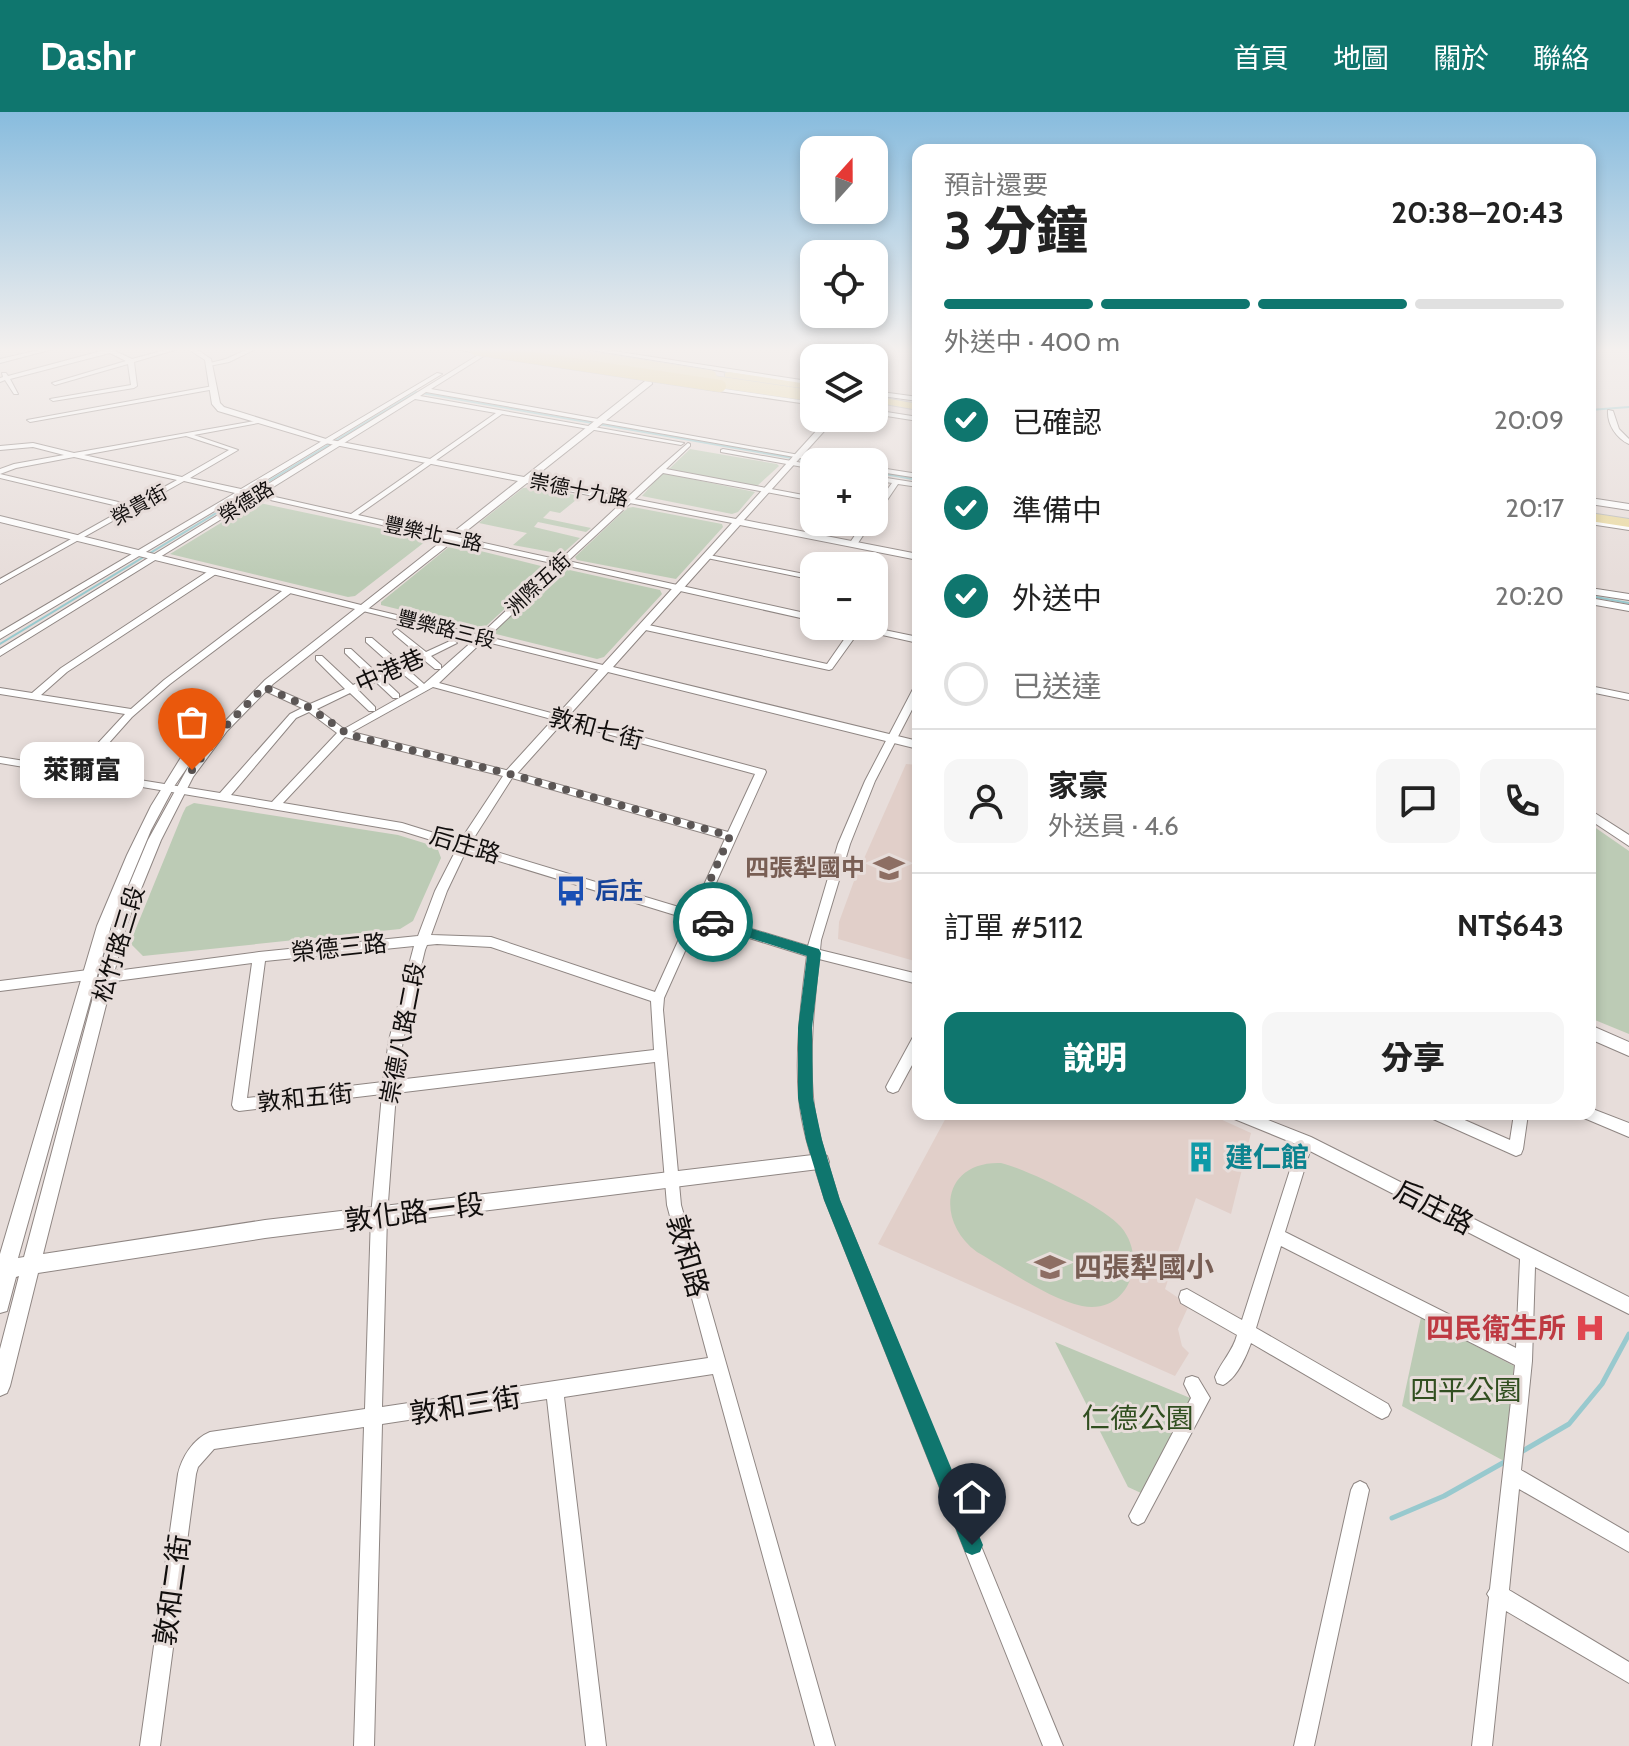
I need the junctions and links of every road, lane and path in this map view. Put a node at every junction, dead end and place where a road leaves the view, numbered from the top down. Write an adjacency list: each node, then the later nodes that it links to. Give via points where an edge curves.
1 (237, 425): 11 (street)
2 (272, 425): 12 (street, 崇德十九路)
3 (355, 425): 12 (street, 榮德路)
4 (370, 425): 14 (street, 榮德路)
5 (482, 425): 20 (street)
6 (590, 425): 27 (street, 松竹路三段)
7 (598, 425): 15 (street)
8 (599, 425): 18 (street)
9 (1617, 425): 13 (street)
10 (820, 432): 18 (street, 崇德八路二段)
11 (188, 435): 17 (street); 26 (street, 榮貴街, via 235,450)
12 (325, 441): 14 (street, 崇德十九路); 32 (street, 榮德路)
13 (1629, 442)
14 (342, 444): 20 (street, 崇德十九路); 34 (street, 榮德路)
15 (688, 445): 18 (street); 22 (street, 洲際五街)
16 (0, 448): 17 (street, 豐樂北二路, via 36,444)
17 (75, 455): 24 (street, via 14,466); 26 (street, 豐樂北二路)
18 (796, 459): 19 (street); 21 (street); 31 (street, 崇德八路二段)
19 (800, 459)
20 (431, 461): 27 (street, 崇德十九路); 39 (street)
21 (800, 461)
22 (660, 470): 31 (street); 36 (street, 洲際五街)
23 (888, 471): 25 (street)
24 (0, 474): 37 (street)
25 (912, 475)
26 (184, 479): 32 (street, 豐樂北二路); 37 (street, 榮貴街)
27 (522, 479): 36 (street, 崇德十九路); 44 (street, 松竹路三段)
28 (888, 481): 29 (street)
29 (896, 482): 30 (street); 33 (street)
30 (912, 484)
31 (767, 490): 35 (street); 42 (street, 崇德八路二段)
32 (241, 492): 34 (street, 豐樂北二路); 47 (street, 榮德路)
33 (888, 493)
34 (257, 495): 39 (street, 豐樂北二路); 50 (street, 榮德路)
35 (800, 496)
36 (629, 500): 42 (street, 崇德十九路); 51 (street, 洲際五街)
37 (133, 508): 45 (street, 榮貴街)
38 (1596, 512): 40 (highway)
39 (352, 516): 44 (street, 豐樂北二路)
40 (1629, 517)
41 (0, 519): 45 (street, 豐樂路三段)
42 (739, 521): 46 (street, 崇德十九路); 48 (street, 崇德八路二段)
43 (858, 536): 46 (street)
44 (448, 537): 51 (street, 豐樂北二路); 62 (street, 松竹路三段)
45 (78, 539): 47 (street, 豐樂路三段); 55 (street, 榮貴街)
46 (853, 544): 49 (street, 崇德十九路)
47 (138, 554): 50 (street, 豐樂路三段); 68 (street, 榮德路)
48 (707, 556): 54 (street); 57 (street, 崇德八路二段)
49 (912, 556)
50 (155, 558): 52 (street, 豐樂路三段); 75 (street, 榮德路)
51 (562, 562): 57 (street, 豐樂北二路); 69 (street, 洲際五街)
52 (213, 572): 58 (street, 豐樂路三段); 88 (street, via 64,670)
53 (0, 573): 55 (street)
54 (800, 575)
55 (11, 576): 56 (street, 榮貴街)
56 (0, 582)
57 (678, 588): 64 (street, 豐樂北二路); 65 (street, 崇德八路二段)
58 (289, 590): 62 (street, 豐樂路三段); 94 (street, via 203,652)
59 (1596, 592): 60 (street)
60 (1629, 597)
61 (1596, 602): 63 (street)
62 (358, 607): 69 (street, 豐樂路三段); 84 (street, 松竹路三段); 103 (street, 松竹路三段, via 233,706 194,749)
63 (1629, 608)
64 (800, 615)
65 (644, 627): 72 (street, via 825,667 835,663); 80 (street, 崇德八路二段)
66 (397, 632): 76 (street)
67 (888, 633): 70 (street)
68 (0, 636)
69 (481, 637): 80 (street, 豐樂路三段); 82 (street, 洲際五街)
70 (912, 639)
71 (369, 640): 78 (street)
72 (848, 640)
73 (448, 642): 76 (street, 中港巷)
74 (348, 651): 81 (street)
75 (0, 653)
76 (424, 656): 78 (street, 中港巷); 79 (street)
77 (319, 658): 85 (street)
78 (400, 667): 81 (street, 中港巷); 83 (street)
79 (438, 667)
80 (608, 669): 95 (street, 崇德八路二段); 97 (street, 豐樂路三段)
81 (376, 678): 85 (street, 中港巷); 89 (street)
82 (432, 684): 95 (street, 敦和七街); 96 (street, 洲際五街)
83 (420, 685)
84 (264, 687): 92 (street); 103 (street, 松竹路三段)
85 (351, 689): 92 (street, 中港巷); 93 (street)
86 (1596, 690): 90 (street)
87 (0, 691): 88 (street)
88 (34, 696): 94 (street)
89 (396, 696)
90 (1629, 697)
91 (912, 701): 97 (street)
92 (310, 708): 96 (street); 104 (street, 中港巷, via 293,716)
93 (372, 709)
94 (133, 712): 100 (street)
95 (561, 720): 101 (street, 敦和七街); 102 (street, 崇德八路二段)
96 (343, 733): 102 (street); 105 (street, 洲際五街)
97 (893, 737): 98 (street, 豐樂路三段); 112 (street, via 844,844)
98 (912, 743)
99 (0, 760): 100 (street, 后庄路)
100 (77, 772): 103 (street, 后庄路)
101 (761, 772): 108 (street, 敦和路)
102 (510, 774): 108 (street); 109 (street, 崇德八路二段)
103 (175, 790): 104 (street, 后庄路); 114 (street, 松竹路三段, via 121,884); 115 (street, 松竹路三段, via 127,904)
104 (223, 797): 105 (street, 后庄路)
105 (274, 806): 109 (street, 后庄路, via 402,827)
106 (1596, 817): 107 (street)
107 (1626, 834)
108 (730, 836): 110 (street, 敦和路)
109 (463, 844): 110 (street, 后庄路); 111 (street, 崇德八路二段)
110 (694, 916): 112 (street, 后庄路); 118 (street, 敦和路)
111 (423, 939): 113 (street, 榮德三路); 118 (street, 榮德三路, via 491,942); 124 (street, 崇德八路二段, via 404,1003)
112 (814, 953): 116 (street, 后庄路); 131 (street, via 805,1028 806,1098)
113 (259, 957): 115 (street, 榮德三路); 124 (street, 敦和五街, via 239,1105)
114 (88, 975): 117 (street); 137 (street, 松竹路三段)
115 (108, 977): 136 (street, 松竹路三段)
116 (912, 978)
117 (0, 986)
118 (658, 998): 122 (street, 敦和路)
119 (1596, 1035): 120 (street)
120 (1629, 1049)
121 (912, 1052): 123 (street)
122 (661, 1055): 124 (street, 敦和五街); 132 (street, 敦和路)
123 (893, 1087)
124 (390, 1089): 133 (street, 崇德八路二段)
125 (1596, 1117): 129 (street)
126 (1263, 1120): 130 (street, 后庄路)
127 (1450, 1120): 128 (street, via 1516,1149)
128 (1520, 1120)
129 (1629, 1130)
130 (1306, 1142): 134 (street); 135 (street, 后庄路)
131 (821, 1162): 132 (street, 敦化路一段); 161 (street)
132 (670, 1182): 133 (street, 敦化路一段); 143 (street, 敦和路)
133 (379, 1216): 136 (street, 敦化路一段); 149 (street, 崇德八路二段)
134 (1277, 1236): 141 (street); 142 (street)
135 (1528, 1255): 140 (street, 后庄路); 142 (street)
136 (31, 1265): 137 (street, 敦化路一段); 146 (street, 松竹路三段)
137 (3, 1267): 139 (street, 松竹路三段)
138 (1187, 1297): 141 (street)
139 (0, 1304)
140 (1629, 1306)
141 (1247, 1330): 144 (street); 148 (street)
142 (1524, 1361): 151 (street)
143 (720, 1365): 147 (street, 敦和三街); 160 (street, 敦和路)
144 (1223, 1377)
145 (1192, 1384): 153 (street, via 1201,1398)
146 (0, 1386)
147 (555, 1391): 149 (street, 敦和三街); 159 (street)
148 (1382, 1410)
149 (373, 1419): 150 (street, 敦和三街); 158 (street, 崇德八路二段)
150 (210, 1441): 157 (street, 敦和二街, via 190,1462 187,1474)
151 (1512, 1475): 154 (street); 155 (street)
152 (1360, 1490): 162 (street)
153 (1138, 1516)
154 (1629, 1543)
155 (1497, 1594): 156 (street); 163 (street)
156 (1629, 1673)
157 (150, 1746)
158 (364, 1746)
159 (596, 1746)
160 (825, 1746)
161 (1053, 1746)
162 (1304, 1746)
163 (1482, 1746)

